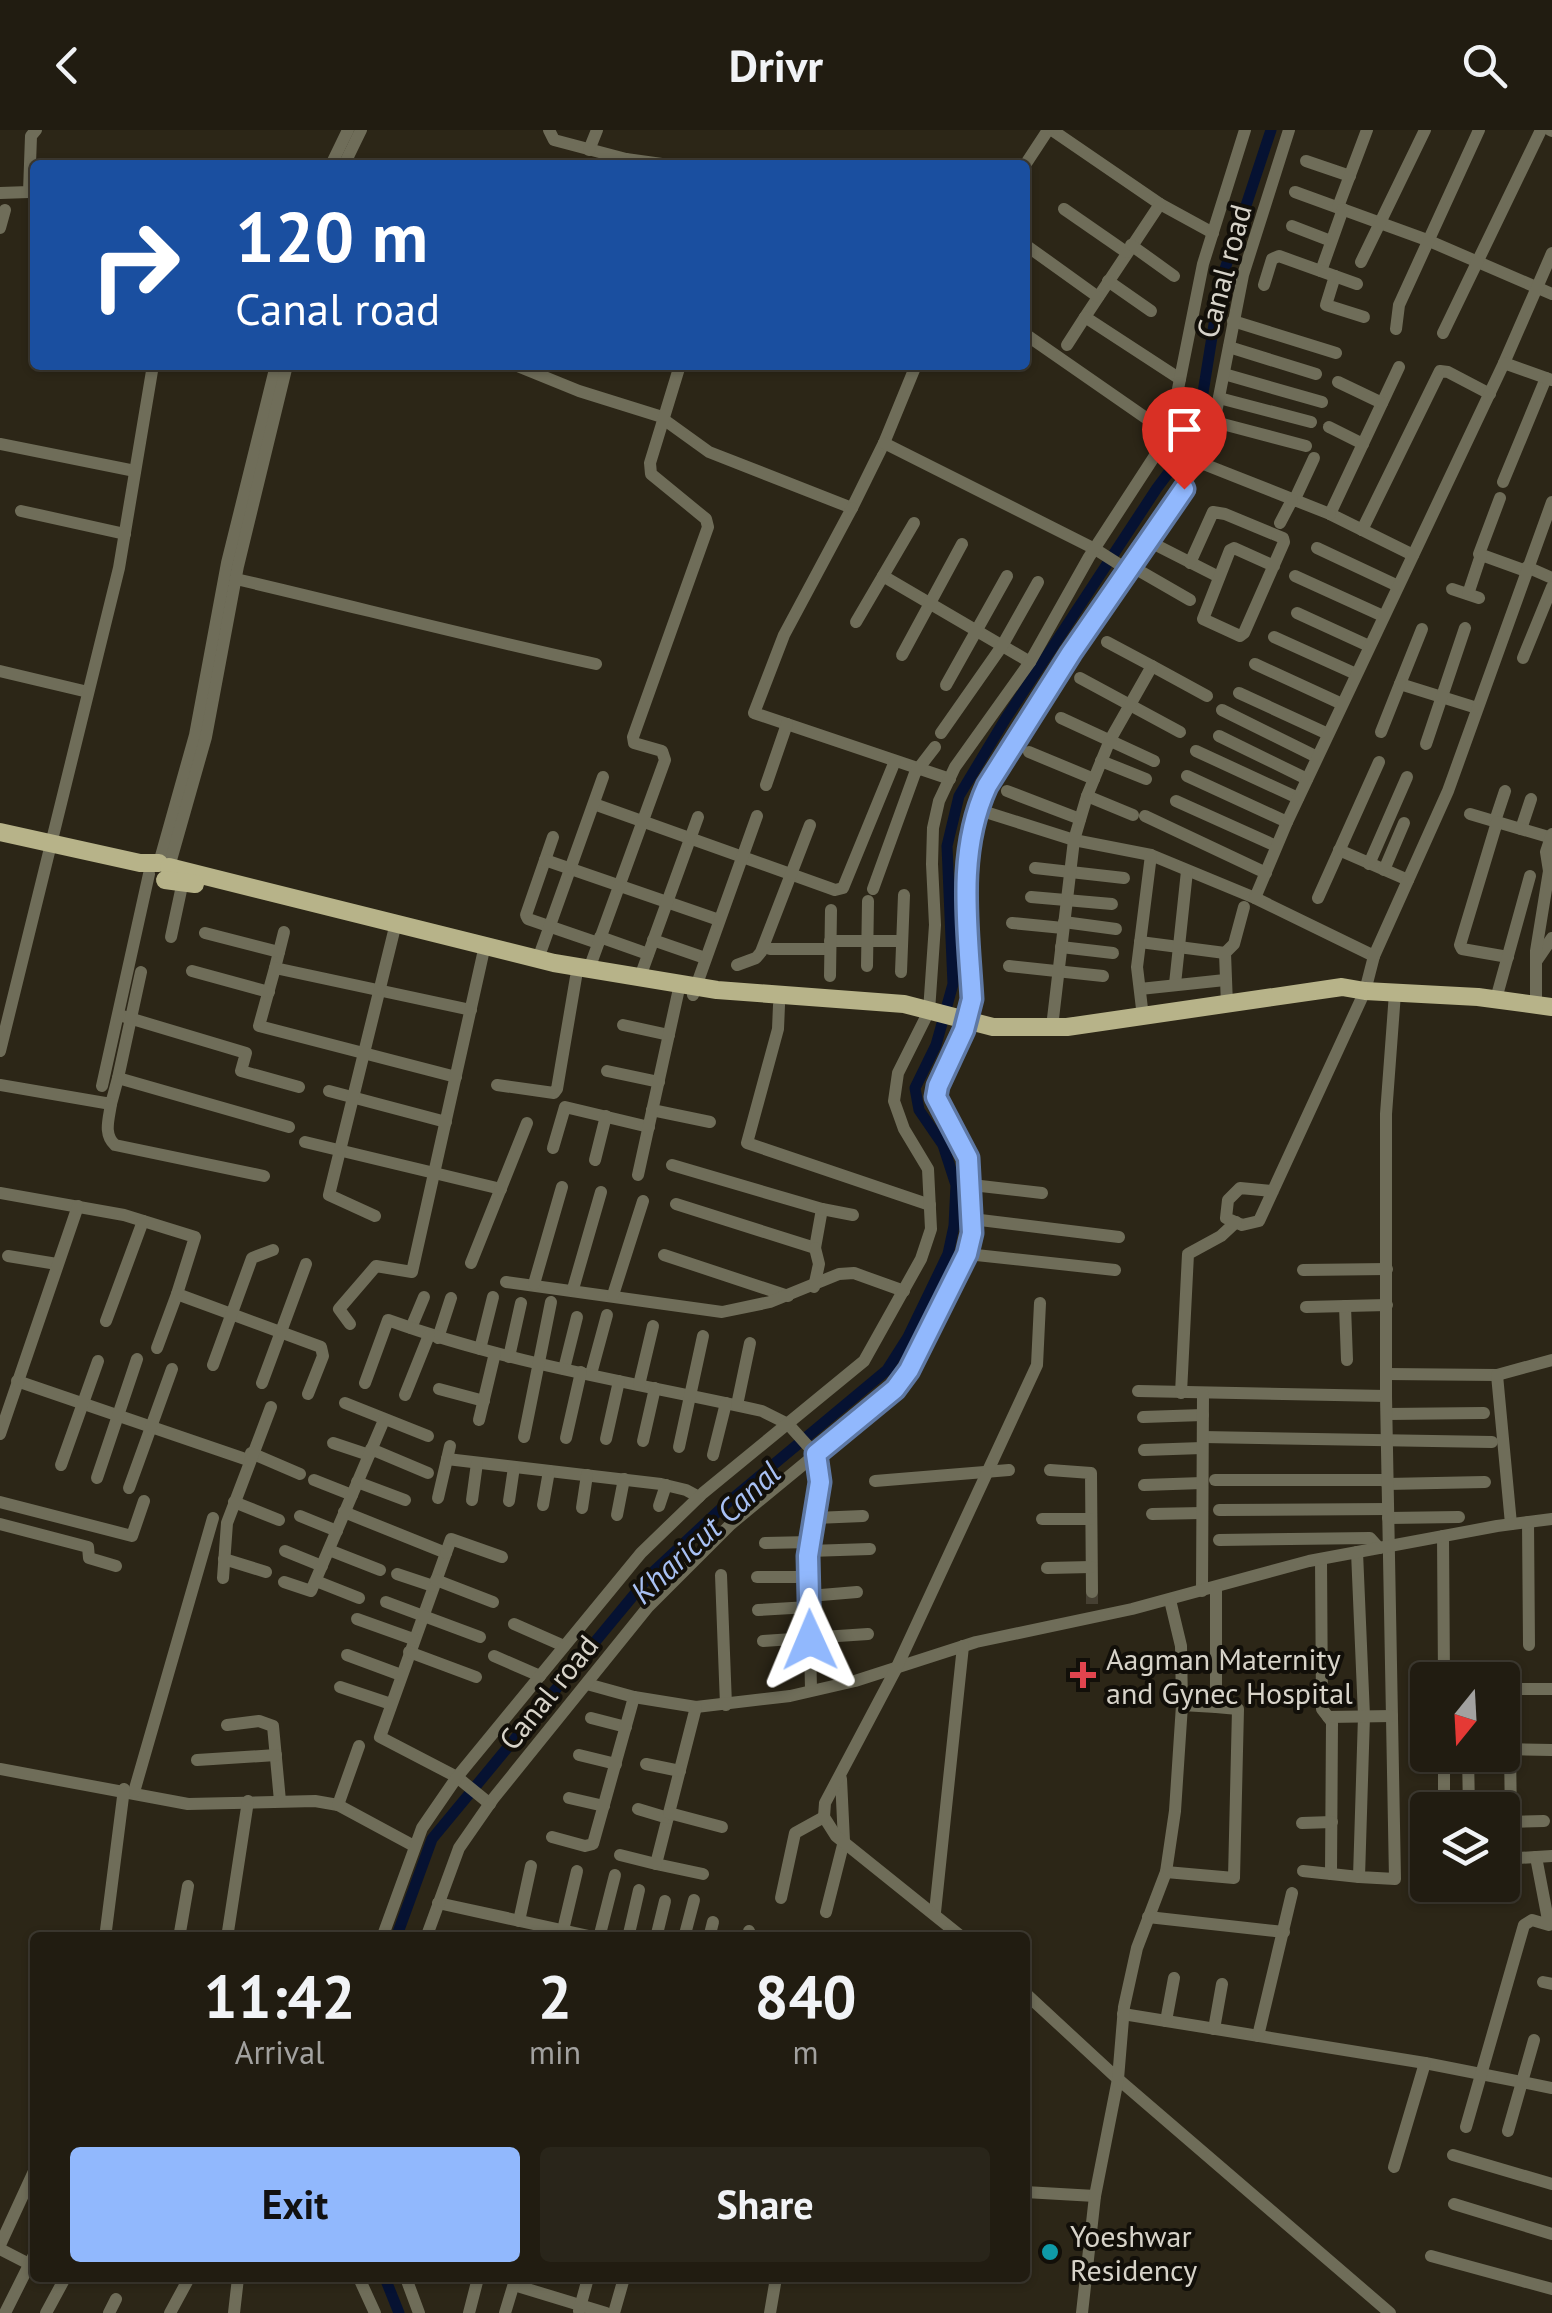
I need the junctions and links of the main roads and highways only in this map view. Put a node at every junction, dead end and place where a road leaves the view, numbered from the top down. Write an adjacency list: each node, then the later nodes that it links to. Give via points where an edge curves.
1 (0, 836): 2 (main road)
2 (395, 927): 3 (main road); 3 (main road, via 483,954)
3 (583, 973): 4 (main road); 4 (main road, via 640,977)
4 (686, 990): 7 (main road, via 779,1005); 7 (main road, via 829,986)
5 (1365, 992): 6 (main road); 8 (main road, via 1342,987 1052,1027); 8 (main road, via 1068,1038 995,1038)
6 (1544, 1005)
7 (928, 1014): 8 (main road)
8 (963, 1025)

